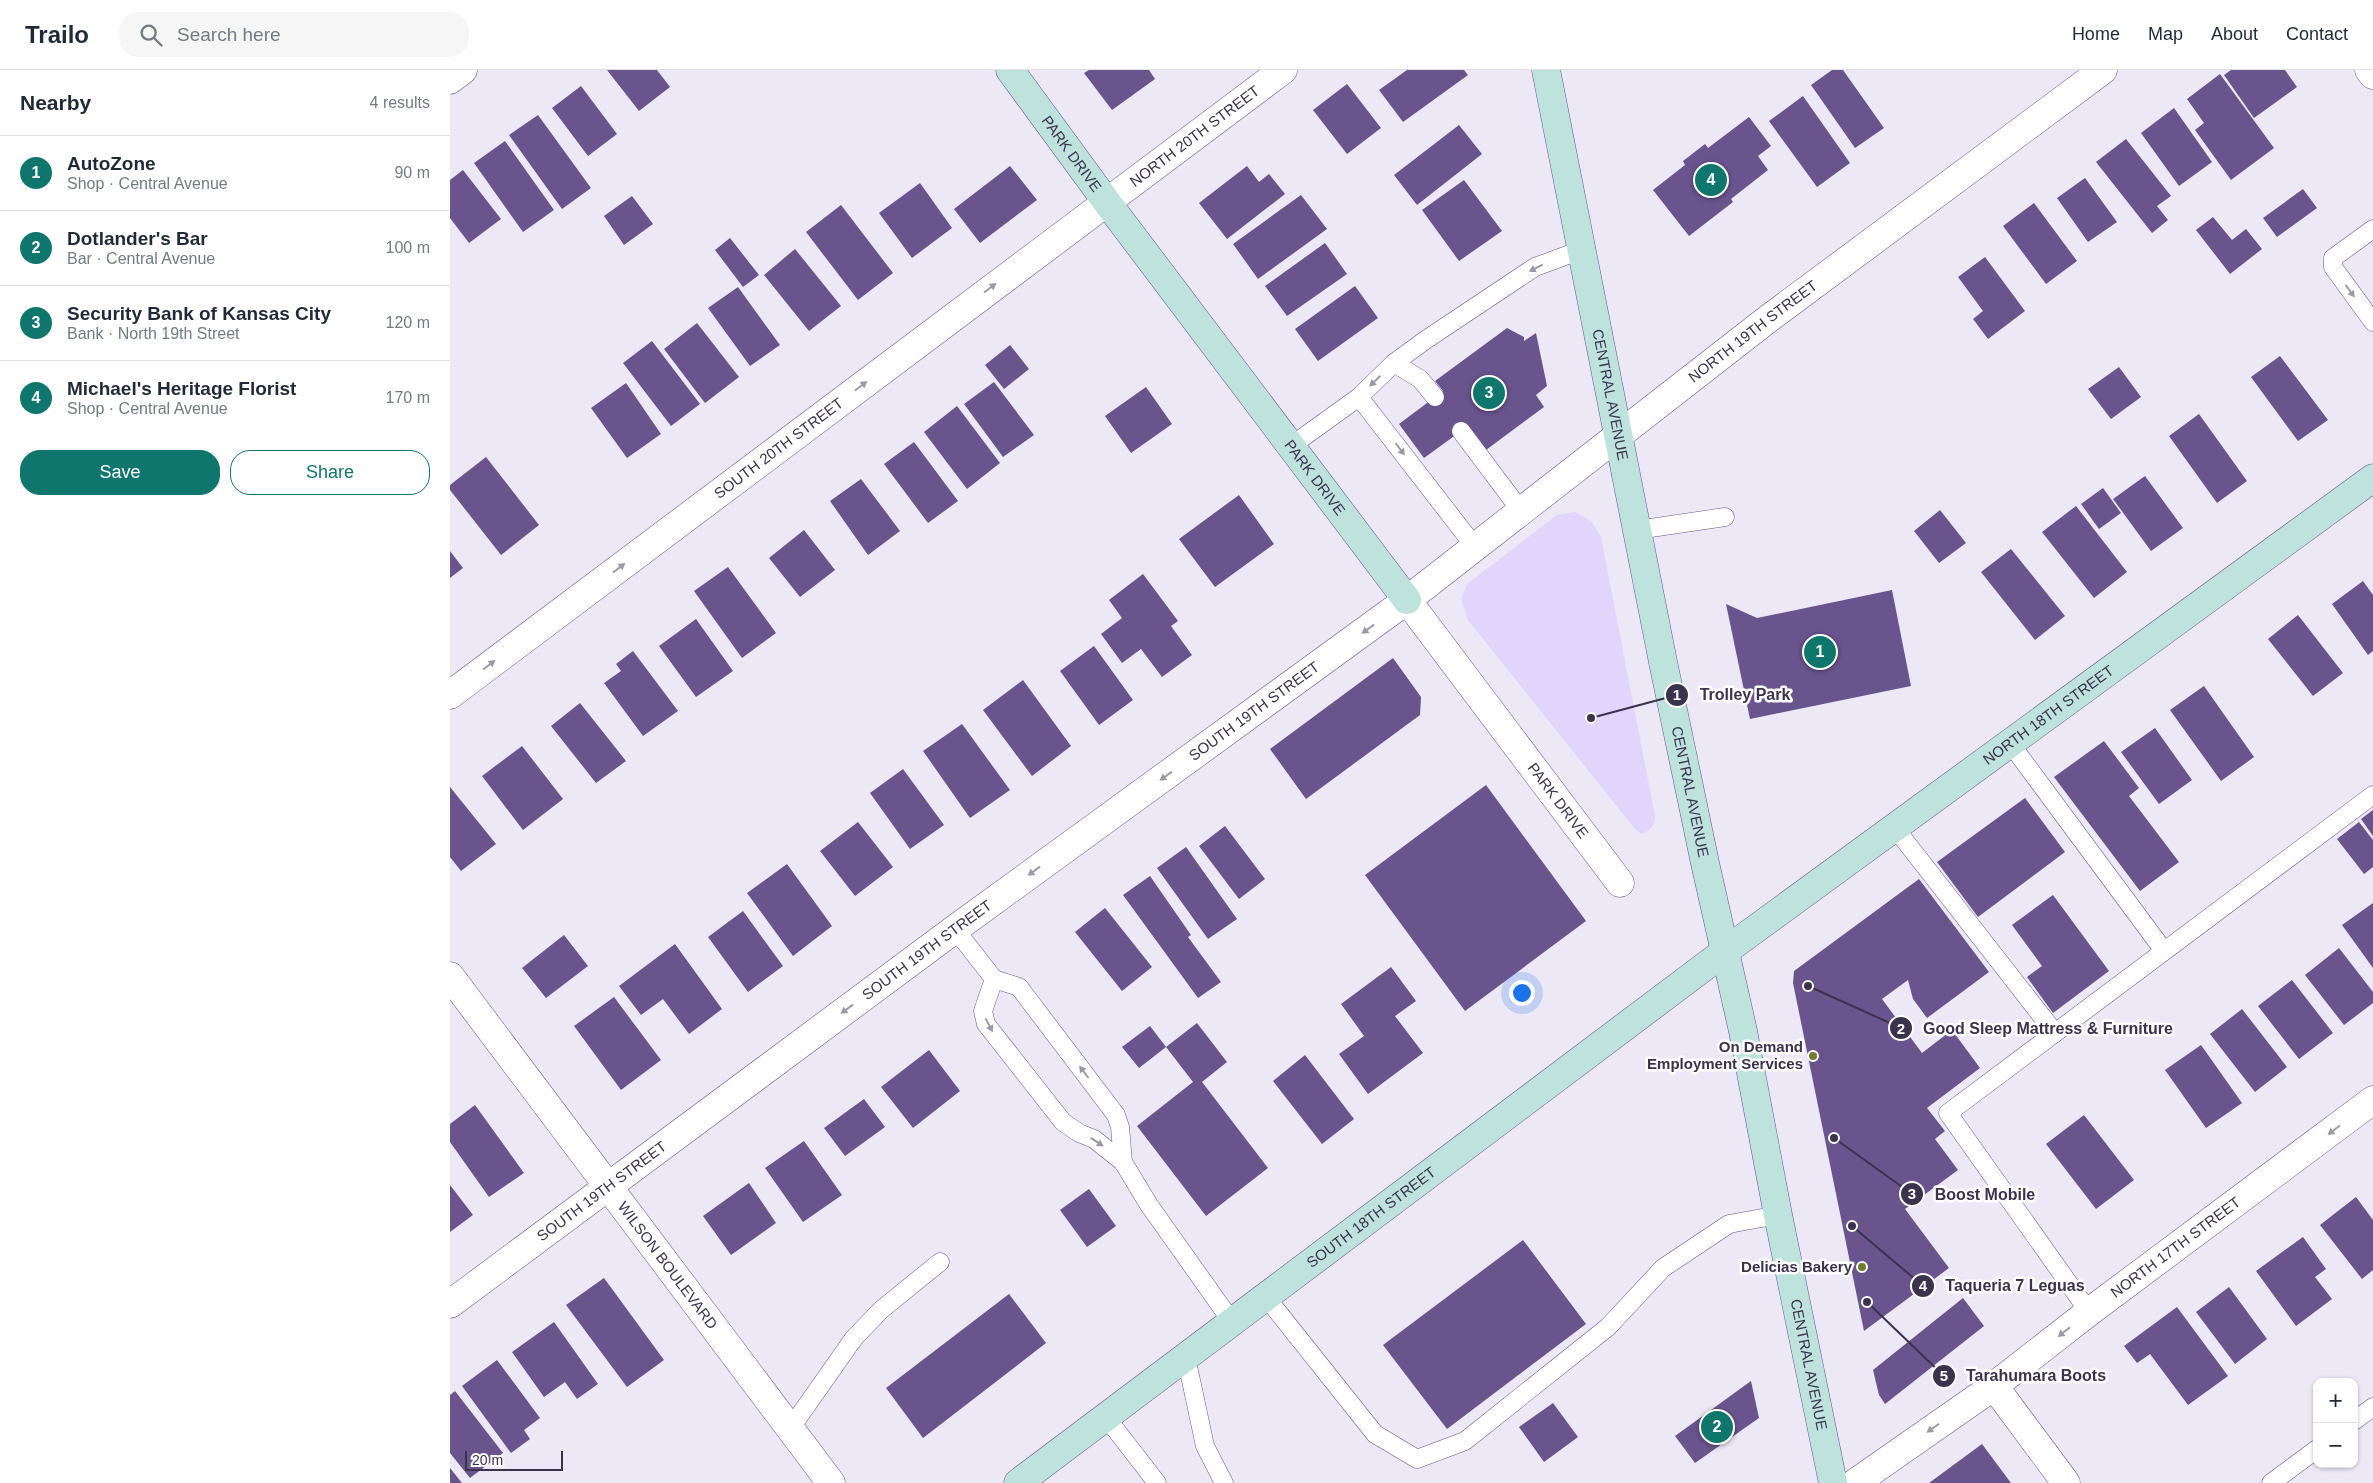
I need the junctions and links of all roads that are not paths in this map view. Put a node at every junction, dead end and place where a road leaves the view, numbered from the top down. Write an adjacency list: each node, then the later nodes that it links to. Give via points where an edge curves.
1 (463, 70): 8 (street)
2 (1010, 70): 9 (main road, PARK DRIVE)
3 (1283, 70): 9 (street, NORTH 20TH STREET)
4 (1546, 70): 11 (main road, CENTRAL AVENUE)
5 (2103, 70): 17 (street, NORTH 19TH STREET)
6 (2370, 70): 7 (street)
7 (2373, 75)
8 (450, 80)
9 (1106, 201): 18 (main road, PARK DRIVE); 25 (street, SOUTH 20TH STREET, one-way to 9)
10 (2373, 229): 12 (lane, one-way to 12, via 2334,258 2333,267)
11 (1581, 250): 13 (lane, one-way to 13, via 1535,267); 17 (main road, CENTRAL AVENUE)
12 (2373, 322)
13 (1394, 363): 14 (lane, one-way to 14); 15 (lane, via 1420,379)
14 (1360, 397): 18 (lane); 23 (lane, one-way to 23)
15 (1435, 397)
16 (1461, 431): 20 (lane)
17 (1618, 435): 20 (street, NORTH 19TH STREET); 22 (main road, CENTRAL AVENUE)
18 (1291, 446): 24 (main road, PARK DRIVE)
19 (2373, 478): 26 (main road, NORTH 18TH STREET)
20 (1520, 511): 23 (street, NORTH 19TH STREET)
21 (1725, 517): 22 (lane)
22 (1637, 530): 32 (main road, CENTRAL AVENUE)
23 (1475, 547): 24 (street, NORTH 19TH STREET)
24 (1407, 600): 29 (street, PARK DRIVE); 30 (street, SOUTH 19TH STREET, one-way to 30)
25 (450, 695)
26 (2010, 744): 28 (main road, NORTH 18TH STREET); 31 (lane)
27 (2373, 795): 31 (lane)
28 (1895, 828): 32 (main road, NORTH 18TH STREET); 35 (lane)
29 (1620, 883)
30 (955, 929): 34 (lane); 38 (street, SOUTH 19TH STREET, one-way to 38)
31 (2164, 951): 35 (lane)
32 (1724, 952): 39 (main road, CENTRAL AVENUE, via 1743,1031); 41 (main road, SOUTH 18TH STREET)
33 (450, 976): 38 (street, WILSON BOULEVARD)
34 (994, 979): 37 (lane, one-way to 34, via 1116,1115 1019,987); 37 (lane, one-way to 37, via 983,1011 986,1024 1063,1122 1094,1139)
35 (2055, 1033): 43 (lane, via 1948,1113)
36 (2373, 1100): 43 (street, NORTH 17TH STREET, one-way to 43)
37 (1123, 1162): 44 (lane, via 1149,1205)
38 (607, 1187): 42 (street, SOUTH 19TH STREET); 50 (street, WILSON BOULEVARD)
39 (1778, 1215): 41 (lane, via 1729,1224 1664,1268 1608,1327 1465,1441 1417,1459 1375,1434); 56 (main road, CENTRAL AVENUE)
40 (940, 1262): 50 (lane, via 854,1338)
41 (1266, 1297): 44 (main road, SOUTH 18TH STREET)
42 (450, 1304)
43 (2089, 1312): 46 (street, NORTH 17TH STREET, one-way to 46)
44 (1232, 1322): 45 (main road, SOUTH 18TH STREET)
45 (1186, 1357): 48 (main road, SOUTH 18TH STREET); 55 (lane, via 1205,1446)
46 (1994, 1386): 57 (street, NORTH 17TH STREET, one-way to 57); 58 (street)
47 (2373, 1406): 49 (lane)
48 (1106, 1417): 53 (main road, SOUTH 18TH STREET); 54 (lane)
49 (2358, 1418)
50 (790, 1429): 52 (street, WILSON BOULEVARD)
51 (2313, 1452): 59 (lane)
52 (831, 1483)
53 (1018, 1483)
54 (1157, 1483)
55 (1224, 1483)
56 (1833, 1483)
57 (1855, 1483)
58 (2066, 1483)
59 (2271, 1483)

